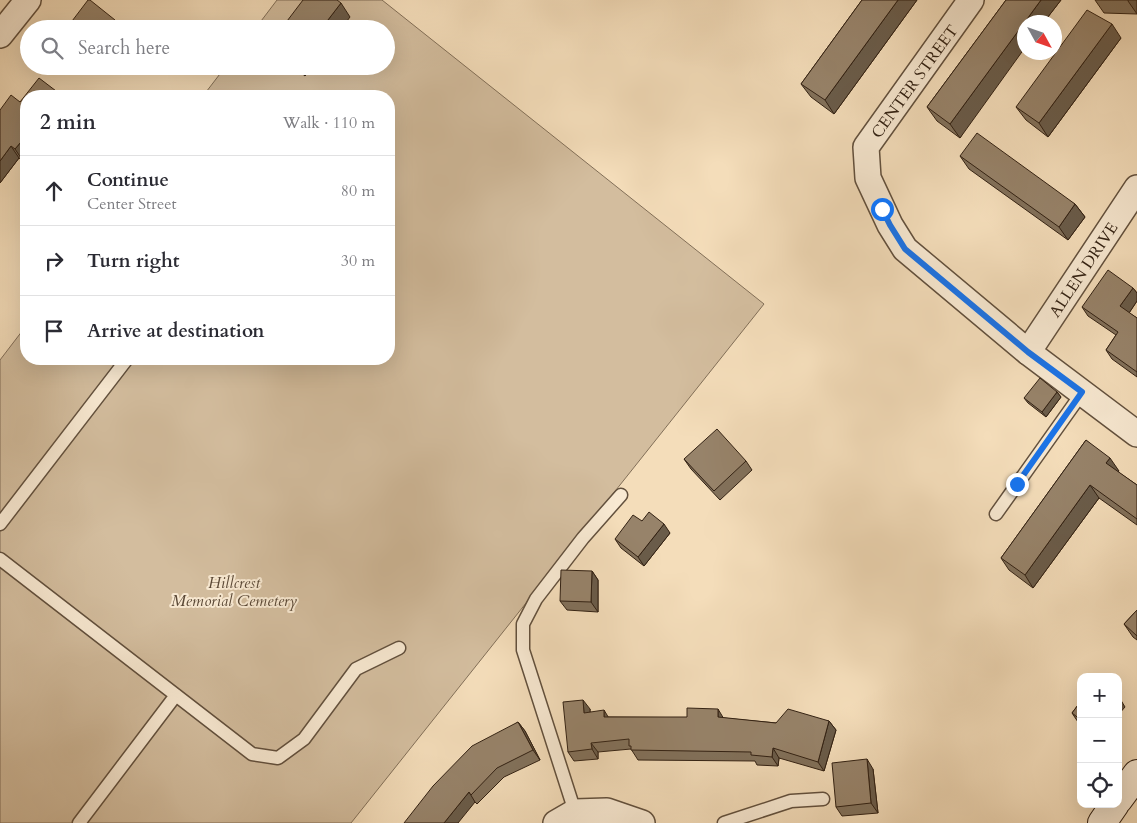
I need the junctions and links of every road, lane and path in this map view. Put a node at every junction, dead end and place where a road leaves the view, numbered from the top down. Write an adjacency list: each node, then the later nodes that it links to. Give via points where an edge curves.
1 (28, 0): 3 (street)
2 (971, 0): 5 (street, CENTER STREET, via 866,148 868,178 905,249)
3 (0, 35)
4 (1137, 188): 5 (street, ALLEN DRIVE)
5 (1028, 352): 7 (street, CENTER STREET)
6 (122, 365): 11 (lane)
7 (1082, 392): 8 (street, CENTER STREET); 10 (lane)
8 (1137, 434)
9 (621, 495): 19 (lane, via 536,599 523,624 523,650)
10 (996, 514)
11 (0, 524)
12 (0, 559): 14 (lane)
13 (399, 648): 14 (lane, via 356,669 304,739 278,758 252,754)
14 (176, 695): 20 (lane)
15 (1137, 774): 16 (street)
16 (1122, 795)
17 (822, 799): 22 (lane, via 791,801)
18 (1112, 808): 23 (street)
19 (565, 818): 21 (street, via 607,811)
20 (79, 823)
21 (642, 823)
22 (724, 823)
23 (1102, 823)

